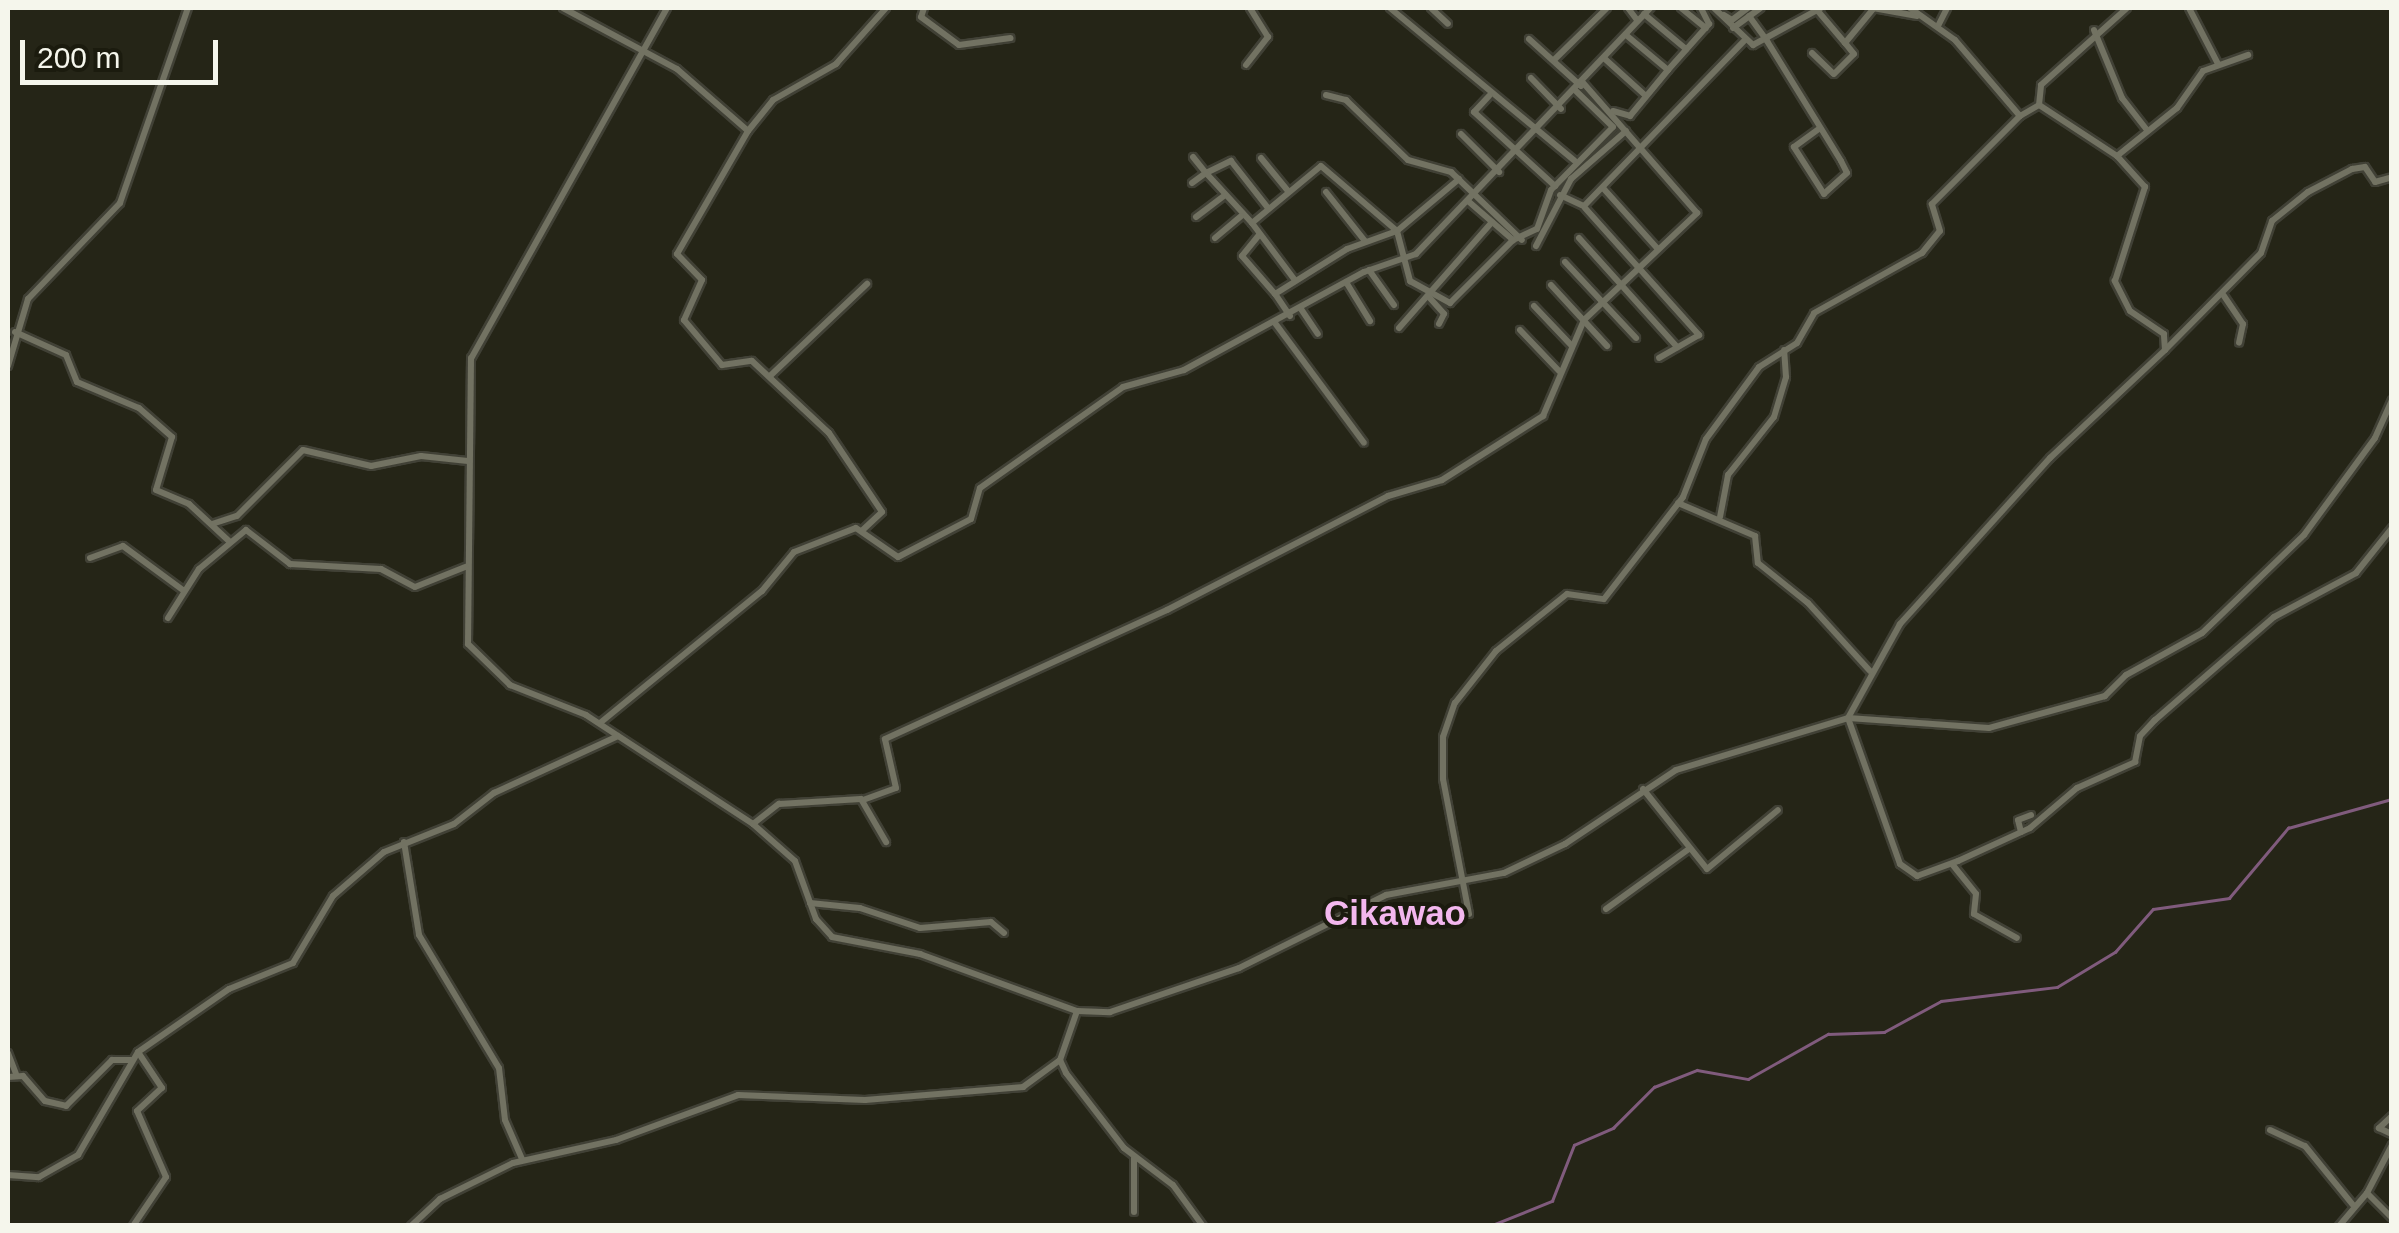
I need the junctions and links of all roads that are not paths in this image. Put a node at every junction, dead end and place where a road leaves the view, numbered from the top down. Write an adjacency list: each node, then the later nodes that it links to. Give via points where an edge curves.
1 (188, 8): 116 (street, via 120,203 102,231 40,283)
2 (563, 8): 36 (street)
3 (667, 8): 36 (street)
4 (886, 8): 56 (street, via 836,64 772,100)
5 (924, 8): 30 (street, via 921,17 958,44)
6 (1250, 8): 42 (street, via 1268,37)
7 (1390, 8): 47 (street)
8 (1430, 8): 24 (street)
9 (1607, 8): 40 (street)
10 (1628, 8): 22 (street)
11 (1682, 8): 26 (street)
12 (1701, 8): 26 (street)
13 (1716, 8): 21 (street, via 1730,20); 27 (street)
14 (1761, 8): 21 (street)
15 (1874, 8): 23 (street); 34 (street)
16 (1910, 8): 23 (street)
17 (1947, 8): 25 (street)
18 (2126, 8): 28 (street)
19 (2189, 8): 41 (street)
20 (1819, 9): 33 (street); 34 (street)
21 (1749, 12): 27 (street); 33 (street)
22 (1644, 14): 29 (street); 35 (street)
23 (1923, 18): 25 (street)
24 (1448, 24)
25 (1938, 26): 52 (street)
26 (1706, 28): 35 (street)
27 (1732, 28): 32 (street)
28 (2094, 30): 49 (street, via 2041,85); 54 (street, via 2122,98)
29 (1626, 35): 39 (street); 43 (street)
30 (1011, 38)
31 (1529, 39): 40 (street)
32 (1744, 41): 33 (street); 59 (street)
33 (1767, 41): 53 (street)
34 (1845, 43): 37 (street, via 1854,54 1834,74)
35 (1686, 49): 43 (street)
36 (642, 53): 56 (street, via 677,69); 131 (street, via 471,358)
37 (1812, 53)
38 (2248, 55): 41 (street)
39 (1605, 59): 45 (street); 48 (street)
40 (1554, 60): 45 (street)
41 (2218, 64): 54 (street)
42 (1246, 65)
43 (1668, 70): 48 (street)
44 (1531, 78): 51 (street)
45 (1580, 87): 50 (street); 51 (street); 64 (street, via 1613,127)
46 (1326, 95): 68 (street, via 1346,100 1408,160)
47 (1489, 96): 55 (street, via 1496,90); 60 (street, via 1474,112)
48 (1646, 96): 50 (street, via 1626,118)
49 (2038, 105): 52 (street); 61 (street)
50 (1606, 108): 57 (street)
51 (1560, 109): 55 (street)
52 (2020, 116): 123 (street, via 1932,204 1940,228 1922,254 1814,313)
53 (1820, 128): 72 (street, via 1794,148); 72 (street, via 1846,173 1824,194)
54 (2146, 129): 61 (street)
55 (1540, 130): 60 (street); 64 (street)
56 (748, 131): 128 (street, via 676,256 702,280 684,317 688,327 722,365 752,361)
57 (1626, 131): 59 (street); 76 (street)
58 (1460, 134): 66 (street)
59 (1638, 150): 76 (street, via 1581,208); 92 (street, via 1696,213)
60 (1518, 154): 66 (street); 70 (street)
61 (2117, 156): 124 (street, via 2145,188 2115,280 2130,311 2164,334)
62 (1193, 158): 65 (street)
63 (1260, 158): 73 (street)
64 (1574, 160): 70 (street)
65 (1206, 172): 69 (street); 77 (street); 79 (street, via 1231,161)
66 (1499, 172): 78 (street)
67 (2392, 177): 104 (street, via 2374,182 2364,167 2316,187 2272,221 2254,261)
68 (1458, 179): 78 (street); 85 (street)
69 (1192, 183)
70 (1555, 186): 89 (street, via 1543,223)
71 (1603, 188): 92 (street)
72 (1817, 188): 75 (street)
73 (1288, 191): 79 (street); 85 (street, via 1317,168 1332,168)
74 (1326, 192): 90 (street)
75 (1806, 192)
76 (1560, 195): 91 (street, via 1553,227)
77 (1224, 196): 81 (street); 82 (street)
78 (1471, 198): 83 (street); 89 (street); 93 (street)
79 (1268, 208): 84 (street)
80 (1586, 208): 95 (street)
81 (1241, 216): 84 (street); 87 (street)
82 (1196, 217)
83 (1492, 222): 89 (street); 103 (street)
84 (1252, 224): 86 (street)
85 (1398, 231): 90 (street); 93 (street)
86 (1259, 235): 97 (street); 102 (street, via 1242,256)
87 (1214, 238)
88 (1579, 238): 99 (street)
89 (1517, 240): 103 (street, via 1457,302)
90 (1364, 241): 97 (street)
91 (1536, 246)
92 (1657, 248): 95 (street)
93 (1406, 259): 96 (street); 103 (street, via 1407,277)
94 (1565, 262): 105 (street)
95 (1637, 266): 99 (street); 122 (street, via 1699,334)
96 (1369, 270): 98 (street); 106 (street)
97 (1294, 279): 102 (street)
98 (1346, 282): 108 (street); 111 (street)
99 (1618, 282): 105 (street); 122 (street)
100 (867, 284): 128 (street)
101 (1550, 284): 110 (street)
102 (1275, 294): 109 (street)
103 (1428, 295): 113 (street, via 1444,314); 114 (street)
104 (2224, 296): 119 (street, via 2243,324); 124 (street)
105 (1600, 300): 110 (street); 118 (street)
106 (1394, 305)
107 (1534, 306): 120 (street)
108 (1301, 310): 109 (street); 117 (street)
109 (1290, 316): 112 (street)
110 (1584, 320): 120 (street); 121 (street)
111 (1370, 321)
112 (1274, 323): 130 (street); 136 (street, via 1180,372 1117,391 980,488 971,519 915,549 889,558)
113 (1439, 324)
114 (1399, 328)
115 (1520, 330): 127 (street)
116 (15, 332): 126 (street); 134 (street, via 66,355 78,382 140,408 172,436 156,488)
117 (1318, 334)
118 (1636, 338)
119 (2239, 343)
120 (1571, 346): 127 (street)
121 (1607, 346)
122 (1677, 348): 125 (street)
123 (1784, 350): 132 (street, via 1759,367 1706,439); 133 (street, via 1786,378 1774,417 1728,474)
124 (2166, 350): 142 (street, via 2050,458 1900,624)
125 (1658, 358)
126 (8, 366)
127 (1559, 370): 147 (street, via 1542,416 1481,460 1388,496 1167,610 884,740 896,788)
128 (770, 376): 136 (street, via 868,485 883,517)
129 (2392, 400): 143 (street, via 2375,438 2304,535 2202,633 2126,674 2105,696 1989,728)
130 (1364, 443)
131 (468, 461): 134 (street, via 420,456 371,466 303,450 236,516); 139 (street)
132 (1678, 503): 133 (street); 156 (street, via 1604,599 1567,594 1496,651 1455,703 1443,737 1443,779)
133 (1720, 517): 142 (street, via 1754,536 1758,563 1808,603)
134 (212, 524): 137 (street)
135 (2392, 528): 151 (street, via 2356,572 2274,617 2155,720 2140,736 2138,760 2077,788)
136 (863, 530): 144 (street, via 788,555 762,590)
137 (229, 541): 139 (street, via 246,530 290,564 381,569 417,587); 140 (street)
138 (90, 558): 140 (street, via 124,546)
139 (465, 566): 144 (street, via 472,652 510,684)
140 (183, 590): 141 (street)
141 (168, 618)
142 (1870, 672): 143 (street)
143 (1848, 718): 146 (street, via 1718,755); 155 (street, via 1903,868 1917,876)
144 (600, 724): 145 (street)
145 (619, 736): 150 (street); 152 (street)
146 (1643, 789): 154 (street); 156 (street, via 1547,854)
147 (863, 800): 150 (street, via 780,804); 153 (street)
148 (1778, 810): 154 (street, via 1707,869)
149 (2030, 814): 151 (street, via 2018,820)
150 (753, 824): 157 (street, via 794,861)
151 (2021, 832): 155 (street)
152 (404, 842): 163 (street, via 340,888 293,962 229,989); 173 (street, via 419,935 500,1068 505,1120)
153 (886, 842)
154 (1689, 849): 158 (street)
155 (1952, 864): 161 (street, via 1976,894 1974,914)
156 (1460, 882): 159 (street); 162 (street, via 1386,895 1239,968 1117,1010)
157 (810, 903): 160 (street, via 860,908 919,928 992,922 995,933); 162 (street, via 832,936 920,954)
158 (1606, 909)
159 (1470, 914)
160 (1004, 932)
161 (2016, 938)
162 (1078, 1011): 166 (street)
163 (138, 1052): 165 (street); 180 (street, via 162,1088 136,1111 166,1177)
164 (8, 1053): 167 (street)
165 (131, 1060): 167 (street, via 112,1060 72,1104 58,1107); 174 (street, via 78,1155 39,1177)
166 (1060, 1060): 172 (street); 173 (street, via 1023,1087 866,1100 738,1095 616,1140)
167 (12, 1075)
168 (2392, 1116): 170 (street, via 2379,1128)
169 (2270, 1130): 176 (street, via 2305,1146)
170 (2392, 1134)
171 (2392, 1145): 175 (street)
172 (1134, 1158): 177 (street); 179 (street, via 1173,1185)
173 (522, 1159): 181 (street, via 440,1199)
174 (8, 1176)
175 (2368, 1194): 176 (street); 178 (street)
176 (2352, 1206): 183 (street)
177 (1134, 1212)
178 (2392, 1218)
179 (1201, 1222): 182 (street)
180 (133, 1226)
181 (411, 1226)
182 (1192, 1226)
183 (2339, 1226)

